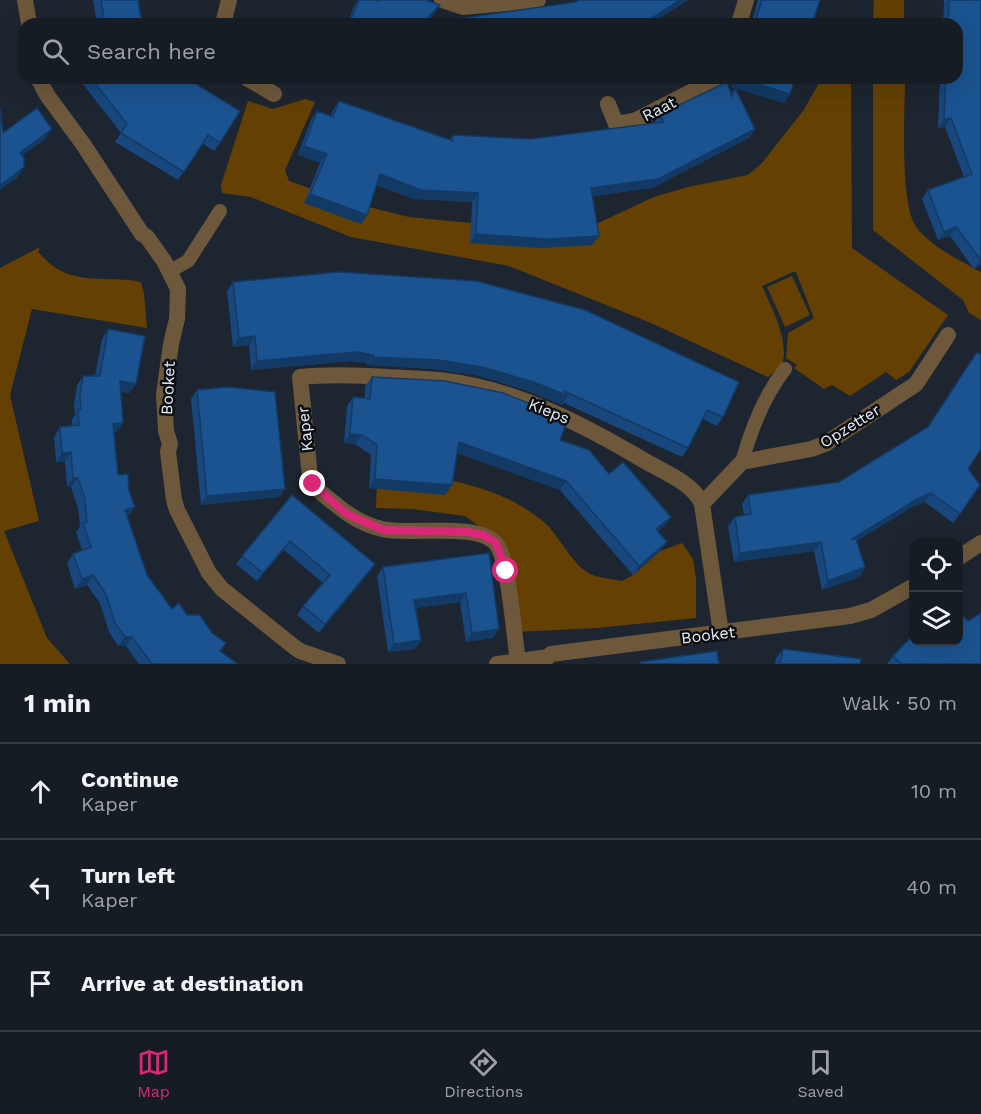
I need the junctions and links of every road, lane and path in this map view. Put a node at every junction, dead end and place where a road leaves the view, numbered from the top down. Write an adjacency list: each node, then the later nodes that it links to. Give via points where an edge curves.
1 (24, 0): 6 (street)
2 (230, 0): 7 (street)
3 (442, 0): 4 (street, via 463,7)
4 (538, 0)
5 (746, 0): 8 (street)
6 (27, 18)
7 (225, 18)
8 (741, 18)
9 (41, 84): 15 (street, Booket)
10 (257, 84): 12 (street)
11 (706, 84): 13 (street, Raat, via 634,121 616,124)
12 (274, 94)
13 (608, 104)
14 (220, 211): 15 (lane, via 188,261)
15 (170, 271): 26 (street, Booket, via 179,298 164,401 174,501 180,518 222,589 293,646)
16 (948, 335): 19 (street, Opzetter, via 916,384 825,444)
17 (785, 369): 19 (lane, via 750,434)
18 (300, 377): 20 (street, Kieps, via 346,375 480,387 587,427 678,480 694,491); 25 (street, Kaper, via 310,477 316,488 355,518 384,530 467,532 496,543 506,571)
19 (742, 462): 20 (street)
20 (702, 504): 24 (street)
21 (981, 543): 22 (street)
22 (963, 555)
23 (909, 589): 24 (street, Booket, via 857,614)
24 (721, 633): 25 (street, Booket)
25 (518, 661): 27 (street, Booket)
26 (338, 664)
27 (497, 664)

